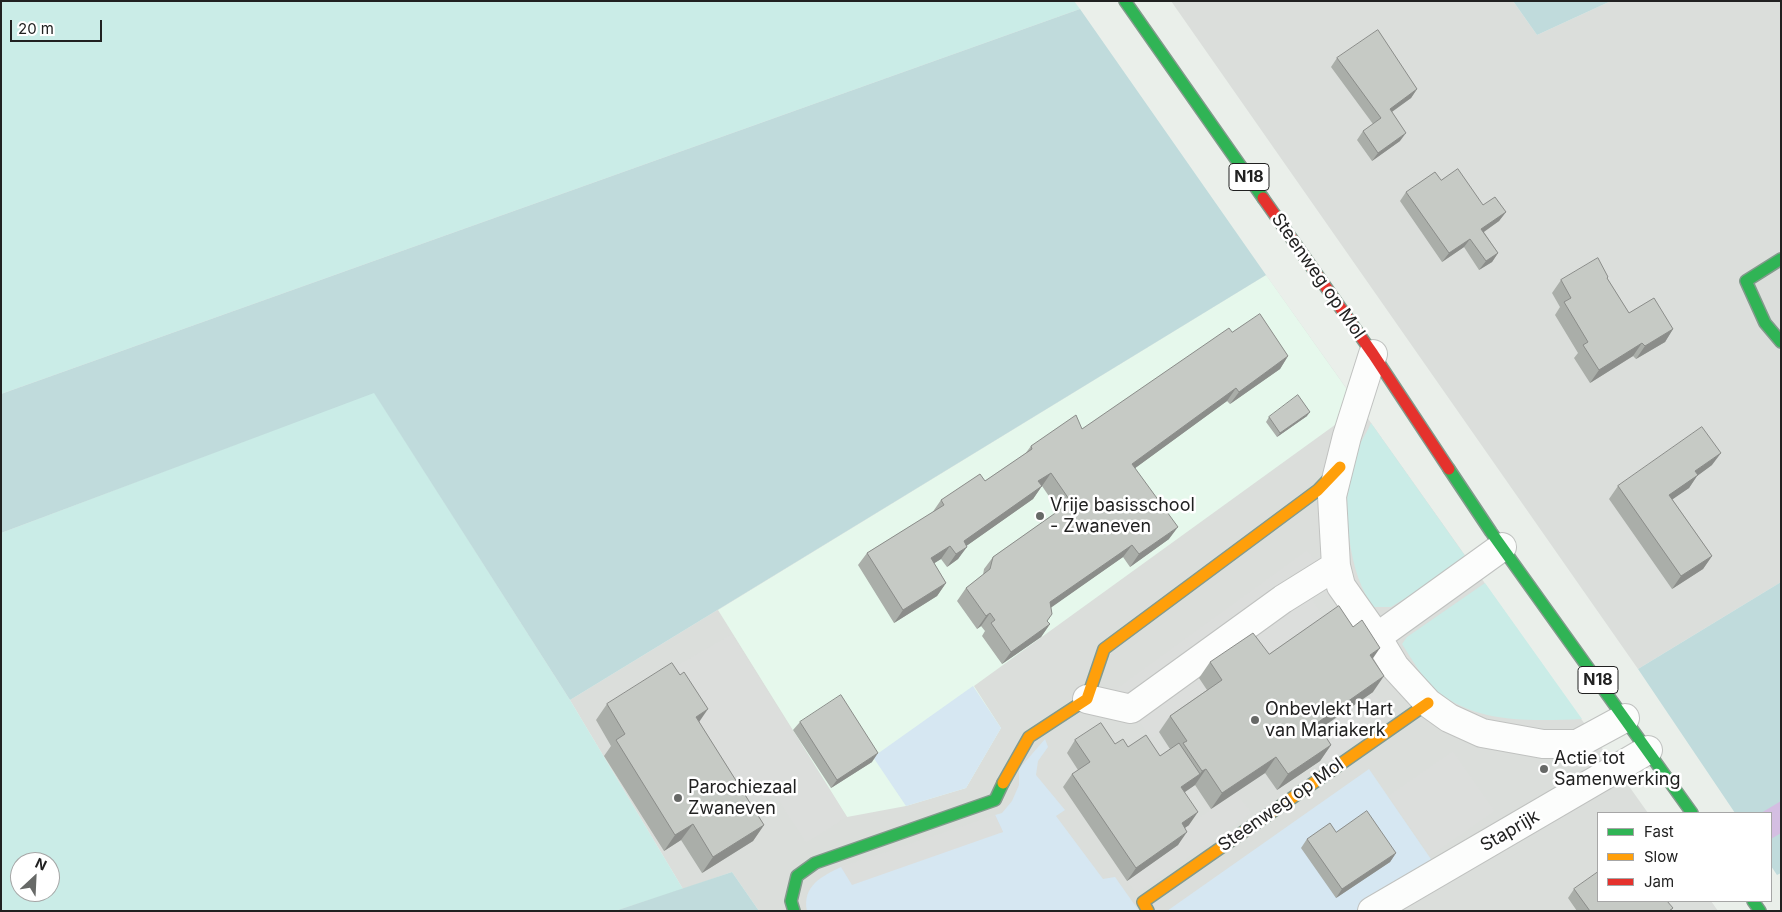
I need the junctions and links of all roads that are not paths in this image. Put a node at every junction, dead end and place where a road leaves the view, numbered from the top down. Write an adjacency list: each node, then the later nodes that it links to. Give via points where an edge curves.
1 (1125, 1): 4 (street, Steenweg op Mol / N18)
2 (1781, 259): 3 (street, via 1746,281 1765,323)
3 (1781, 342)
4 (1373, 354): 5 (street, Steenweg op Mol); 6 (street, Steenweg op Mol / N18)
5 (1340, 467): 7 (street, Steenweg op Mol, via 1332,496); 9 (street, via 1318,490 1104,649)
6 (1502, 547): 8 (street); 11 (street, Steenweg op Mol / N18)
7 (1336, 566): 8 (street, Steenweg op Mol, via 1341,586); 9 (street, via 1283,599 1131,709)
8 (1377, 637): 10 (street, Steenweg op Mol, via 1395,667)
9 (1087, 699): 14 (street, via 1030,737 1012,763 995,800 815,864 797,876 791,901)
10 (1428, 703): 11 (street, Steenweg op Mol, via 1449,718 1482,733 1543,744 1577,744); 15 (street, Steenweg op Mol, via 1142,902)
11 (1625, 718): 12 (street, Steenweg op Mol / N18)
12 (1648, 750): 13 (street, Steenweg op Mol / N18); 16 (street, Staprijk)
13 (1691, 812)
14 (794, 911)
15 (1148, 911)
16 (1372, 911)

